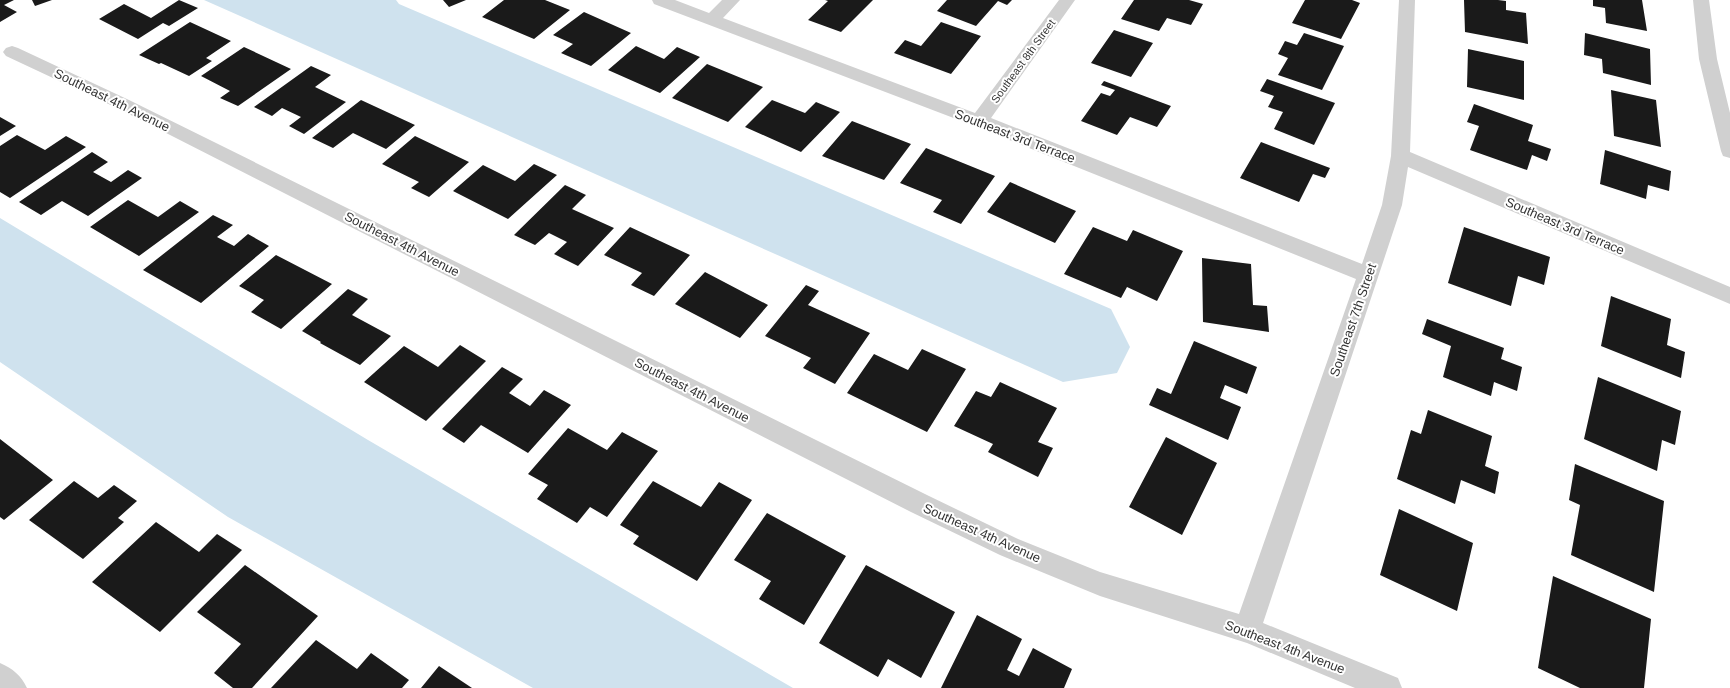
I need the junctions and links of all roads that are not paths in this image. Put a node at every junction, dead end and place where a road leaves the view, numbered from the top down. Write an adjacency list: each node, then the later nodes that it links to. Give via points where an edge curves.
1 (660, 0): 6 (street, Southeast 3rd Terrace)
2 (732, 0): 6 (street)
3 (1067, 0): 8 (street, Southeast 8th Street)
4 (1407, 0): 10 (street, Southeast 7th Street)
5 (1701, 0): 9 (street, via 1708,58)
6 (711, 20): 8 (street, Southeast 3rd Terrace)
7 (12, 52): 13 (street, Southeast 4th Avenue, via 123,104 913,501 1009,546 1100,584)
8 (979, 121): 11 (street, Southeast 3rd Terrace)
9 (1730, 151)
10 (1400, 156): 11 (street, Southeast 7th Street, via 1392,205); 12 (street, Southeast 3rd Terrace)
11 (1369, 275): 13 (street, Southeast 7th Street)
12 (1730, 296)
13 (1247, 630): 16 (street, Southeast 4th Avenue)
14 (0, 677): 15 (street)
15 (13, 688)
16 (1388, 688)

